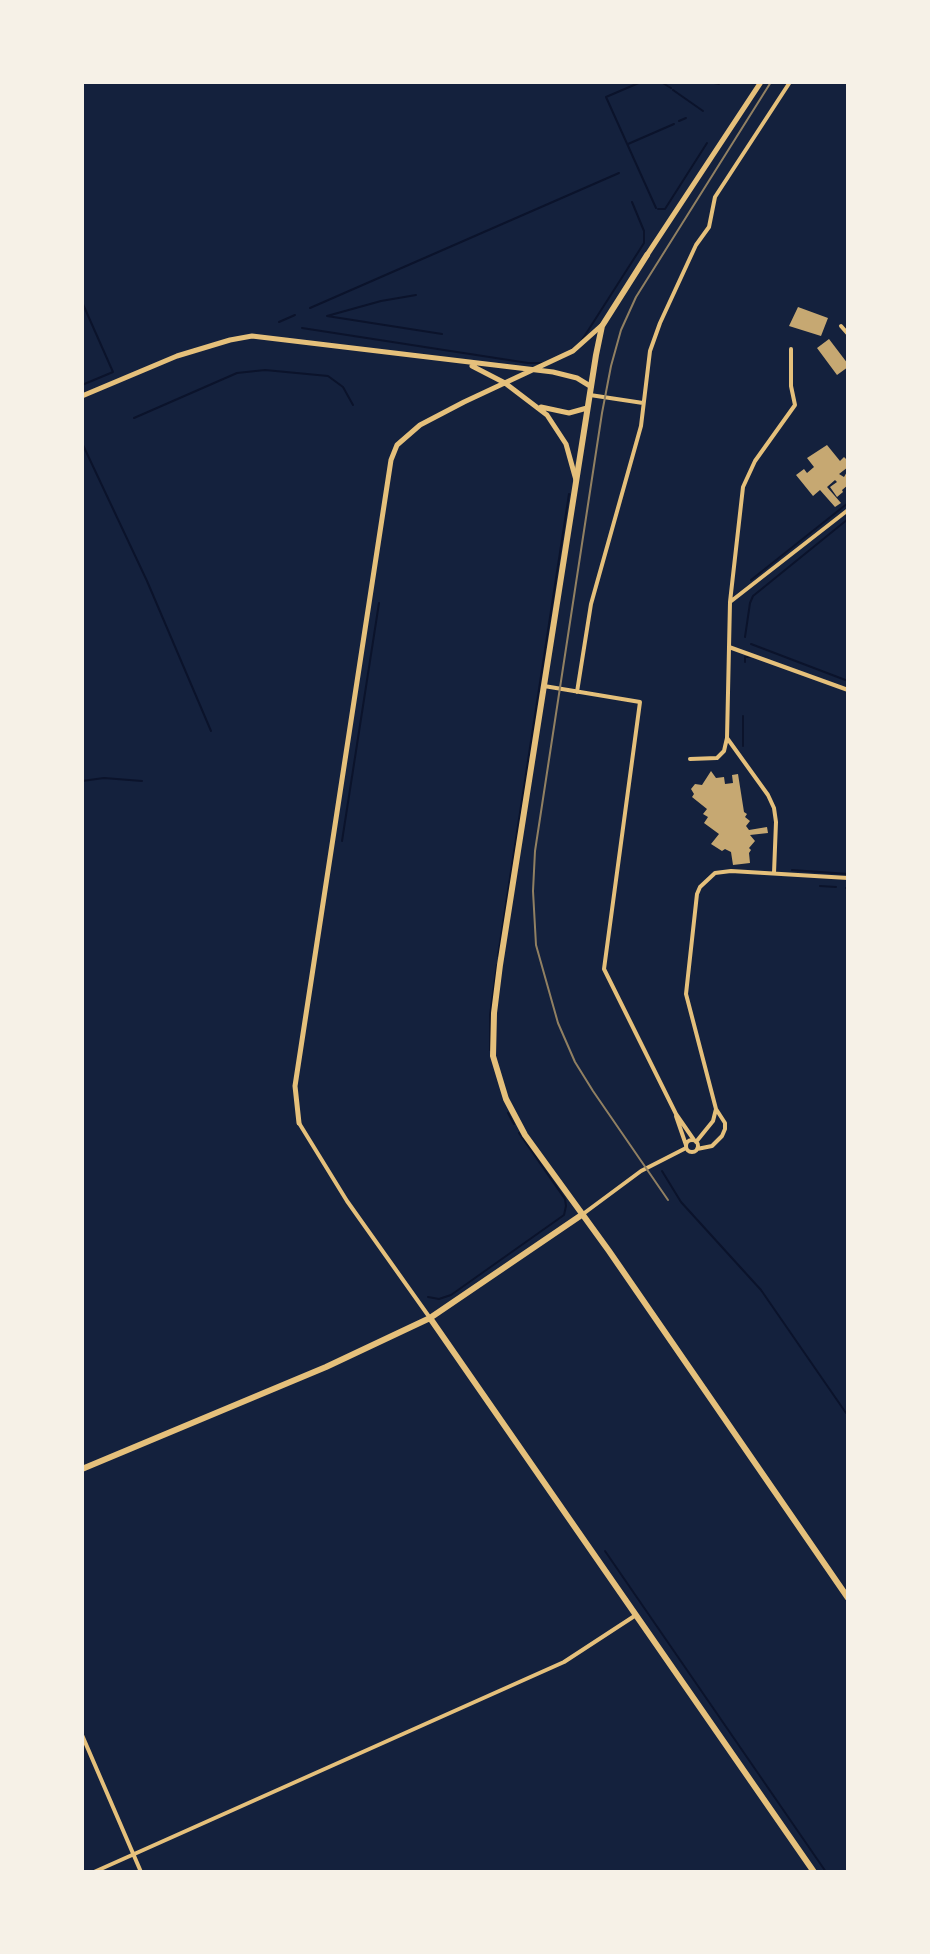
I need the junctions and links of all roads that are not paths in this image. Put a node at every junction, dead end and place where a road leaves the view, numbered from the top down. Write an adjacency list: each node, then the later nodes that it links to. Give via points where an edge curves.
1 (761, 82): 3 (street)
2 (790, 82): 14 (street, via 715,197 709,227 696,245 650,351)
3 (647, 255): 4 (main road)
4 (602, 326): 9 (street, via 573,351); 11 (main road)
5 (841, 326): 6 (street)
6 (848, 334)
7 (791, 349): 19 (street, via 795,405 747,474)
8 (467, 364): 9 (street); 10 (street); 13 (street, via 252,336 177,356)
9 (533, 370): 10 (street); 11 (street, via 567,375)
10 (505, 383): 15 (street); 30 (street, via 407,434 391,460 295,1086)
11 (590, 386): 12 (main road)
12 (589, 395): 14 (street); 16 (main road)
13 (82, 396)
14 (643, 403): 23 (street, via 591,604)
15 (537, 405): 16 (street, via 561,412); 17 (street, via 566,444)
16 (587, 408): 17 (main road)
17 (576, 481): 21 (main road)
18 (848, 510): 19 (street)
19 (730, 602): 20 (street)
20 (729, 647): 22 (street); 24 (street)
21 (544, 686): 23 (street); 34 (main road, via 500,965 493,1056 517,1122)
22 (848, 690)
23 (577, 692): 29 (street, via 640,702 604,969)
24 (727, 738): 25 (street, via 717,758); 26 (street, via 774,808)
25 (690, 759)
26 (774, 873): 27 (street); 28 (street, via 715,873 697,894 686,994)
27 (848, 878)
28 (716, 1109): 31 (street, via 713,1121); 33 (street, via 724,1132 712,1146)
29 (676, 1114): 31 (street); 32 (street)
30 (299, 1123): 35 (street)
31 (695, 1141): 32 (street); 33 (street)
32 (686, 1146): 33 (street, via 692,1152); 34 (street)
33 (697, 1149)
34 (583, 1214): 35 (main road); 37 (main road)
35 (430, 1318): 36 (main road); 38 (main road)
36 (82, 1469)
37 (848, 1598)
38 (636, 1615): 40 (street, via 564,1662); 43 (main road)
39 (82, 1735): 40 (street)
40 (133, 1855): 41 (street); 42 (street)
41 (94, 1872)
42 (141, 1872)
43 (814, 1872)

